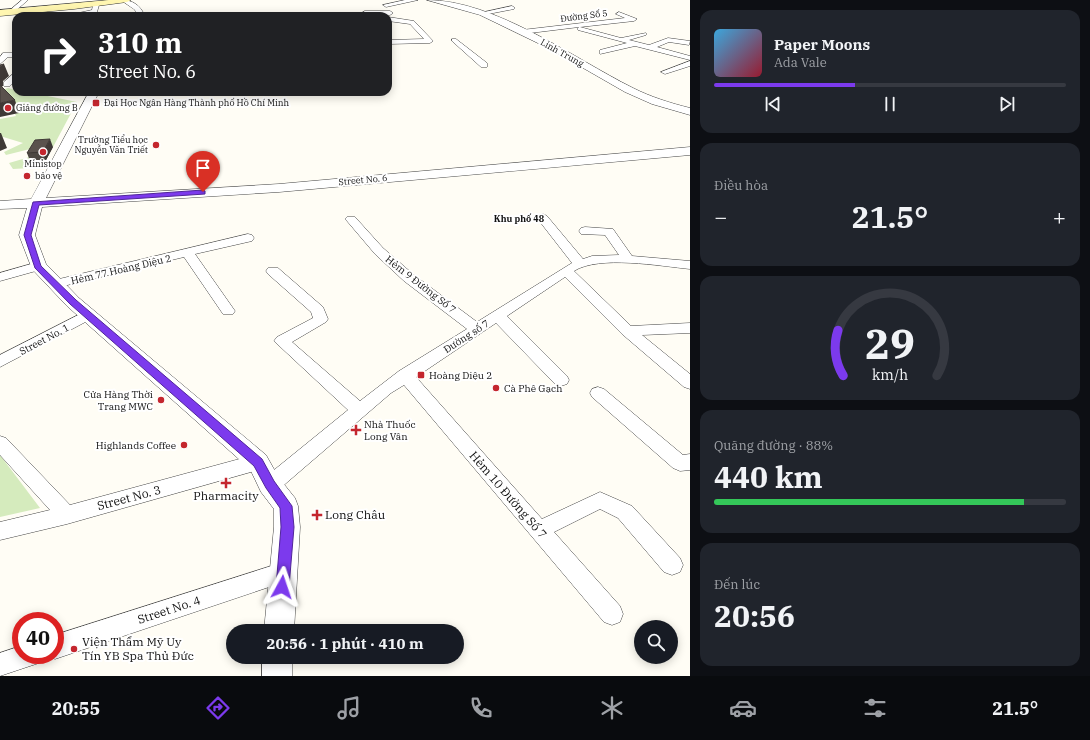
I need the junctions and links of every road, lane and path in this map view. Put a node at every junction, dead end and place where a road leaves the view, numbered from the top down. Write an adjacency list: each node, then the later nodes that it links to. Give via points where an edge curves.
1 (25, 0): 8 (street)
2 (126, 0): 5 (main road); 10 (street)
3 (415, 0): 11 (street, via 383,3)
4 (431, 0): 12 (street, Linh Trung)
5 (96, 5): 8 (main road); 9 (street, via 95,11)
6 (512, 8): 12 (street)
7 (0, 12): 8 (main road)
8 (11, 12)
9 (90, 12)
10 (139, 12)
11 (391, 12)
12 (483, 13): 18 (street, Linh Trung)
13 (619, 14): 16 (street, Đường Số 5, via 634,19)
14 (392, 17): 22 (street, via 412,22 430,41)
15 (585, 18): 16 (street)
16 (597, 24): 17 (street, Đường Số 5)
17 (574, 26): 18 (street, Đường Số 5); 21 (street)
18 (522, 32): 38 (street, Linh Trung, via 629,90 656,102)
19 (644, 34): 21 (street)
20 (454, 40): 32 (street)
21 (620, 40): 23 (street)
22 (392, 42)
23 (633, 44): 25 (street); 26 (street)
24 (689, 44): 25 (street, via 668,40)
25 (648, 48): 28 (street)
26 (603, 52)
27 (12, 54): 29 (street, via 6,55)
28 (690, 58)
29 (0, 62)
30 (690, 63): 34 (street)
31 (11, 65): 33 (street)
32 (484, 65)
33 (0, 66)
34 (665, 72)
35 (12, 80): 36 (street)
36 (7, 84)
37 (92, 96): 40 (street)
38 (690, 112)
39 (690, 151): 40 (street, Street No. 6, via 279,188)
40 (36, 203): 41 (street, Street No. 6); 50 (street, via 27,235)
41 (0, 205)
42 (543, 218): 48 (street)
43 (351, 219): 59 (street, Hẻm 9 Đường Số 7, via 379,251 409,278)
44 (585, 231): 47 (street, via 609,232)
45 (248, 238): 46 (street, Hẻm 77 Hoàng Diệu 2)
46 (188, 253): 54 (street, Hẻm 77 Hoàng Diệu 2); 55 (street)
47 (628, 259): 48 (street, Đường số 7, via 592,260); 49 (street, Đường số 7)
48 (580, 264): 52 (street, Đường số 7)
49 (690, 265)
50 (38, 266): 53 (street); 54 (street)
51 (273, 271): 66 (street, via 318,310 321,318 313,326 282,341)
52 (566, 271): 57 (street, Đường số 7); 60 (street)
53 (0, 277)
54 (55, 284): 56 (street)
55 (228, 311)
56 (88, 315): 61 (street, Street No. 1); 69 (street)
57 (497, 315): 59 (street, Đường số 7); 63 (street)
58 (690, 328): 60 (street)
59 (477, 329): 62 (street, Đường số 7)
60 (627, 331): 64 (street)
61 (0, 362)
62 (405, 375): 66 (street, Đường số 7); 71 (street, Hẻm 10 Đường Số 7)
63 (561, 380)
64 (690, 383)
65 (598, 393): 68 (street, via 680,464)
66 (358, 410): 69 (street, Đường số 7)
67 (0, 444): 70 (street)
68 (690, 462)
69 (264, 474): 70 (street, Street No. 3); 74 (street, via 286,506 288,527)
70 (67, 514): 72 (street, Street No. 3)
71 (539, 530): 73 (street, via 600,500 625,512); 75 (street, Hẻm 10 Đường Số 7)
72 (0, 531)
73 (672, 565)
74 (284, 572): 76 (street); 77 (street, Street No. 4)
75 (612, 614)
76 (280, 624)
77 (64, 644)
78 (12, 661): 80 (street)
79 (277, 664): 81 (street)
80 (0, 665)
81 (277, 676)

